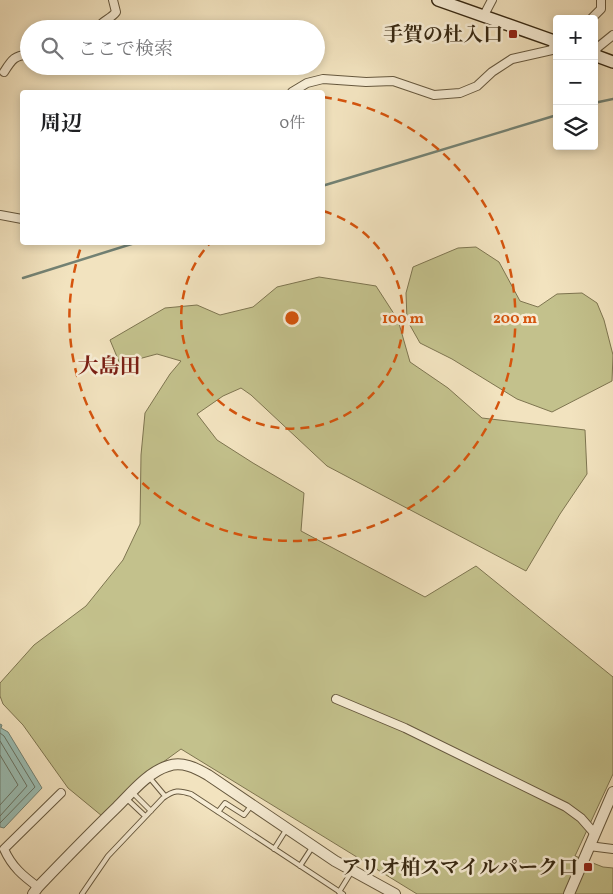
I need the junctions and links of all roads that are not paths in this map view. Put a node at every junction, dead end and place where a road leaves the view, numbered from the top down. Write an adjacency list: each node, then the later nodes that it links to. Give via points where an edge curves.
1 (113, 0): 7 (street, via 116,12)
2 (438, 0): 6 (main road)
3 (492, 0): 6 (street)
4 (601, 0): 5 (street, via 601,10)
5 (595, 15)
6 (483, 16): 9 (main road)
7 (106, 20)
8 (613, 34): 10 (street)
9 (553, 41)
10 (598, 47)
11 (553, 48): 16 (street, via 512,60 477,86 460,93 434,95 393,81 332,79 307,82)
12 (20, 56): 15 (street, via 14,57)
13 (598, 56): 14 (main road)
14 (613, 62)
15 (1, 73)
16 (295, 90)
17 (0, 216): 18 (street)
18 (20, 219)
19 (336, 699): 30 (street, via 405,728 566,807)
20 (149, 777): 23 (street); 24 (lane); 25 (street, via 166,766 189,766)
21 (613, 792): 30 (street)
22 (61, 793): 38 (street, via 4,849 13,866)
23 (129, 795): 26 (lane); 28 (lane); 38 (street)
24 (165, 796): 26 (lane); 27 (lane, via 176,790 182,791)
25 (252, 804): 27 (lane, via 244,815 225,803); 29 (street)
26 (151, 811): 28 (lane)
27 (218, 812): 33 (lane)
28 (145, 816): 40 (lane, via 108,856)
29 (287, 828): 31 (street); 33 (lane)
30 (595, 834): 32 (street)
31 (313, 846): 35 (lane); 36 (street)
32 (590, 846): 34 (street); 42 (street)
33 (274, 849): 35 (lane)
34 (613, 849)
35 (300, 866): 39 (lane)
36 (352, 872): 37 (street); 39 (lane)
37 (380, 890): 41 (street)
38 (36, 891)
39 (341, 893)
40 (82, 894)
41 (395, 894)
42 (569, 894)

